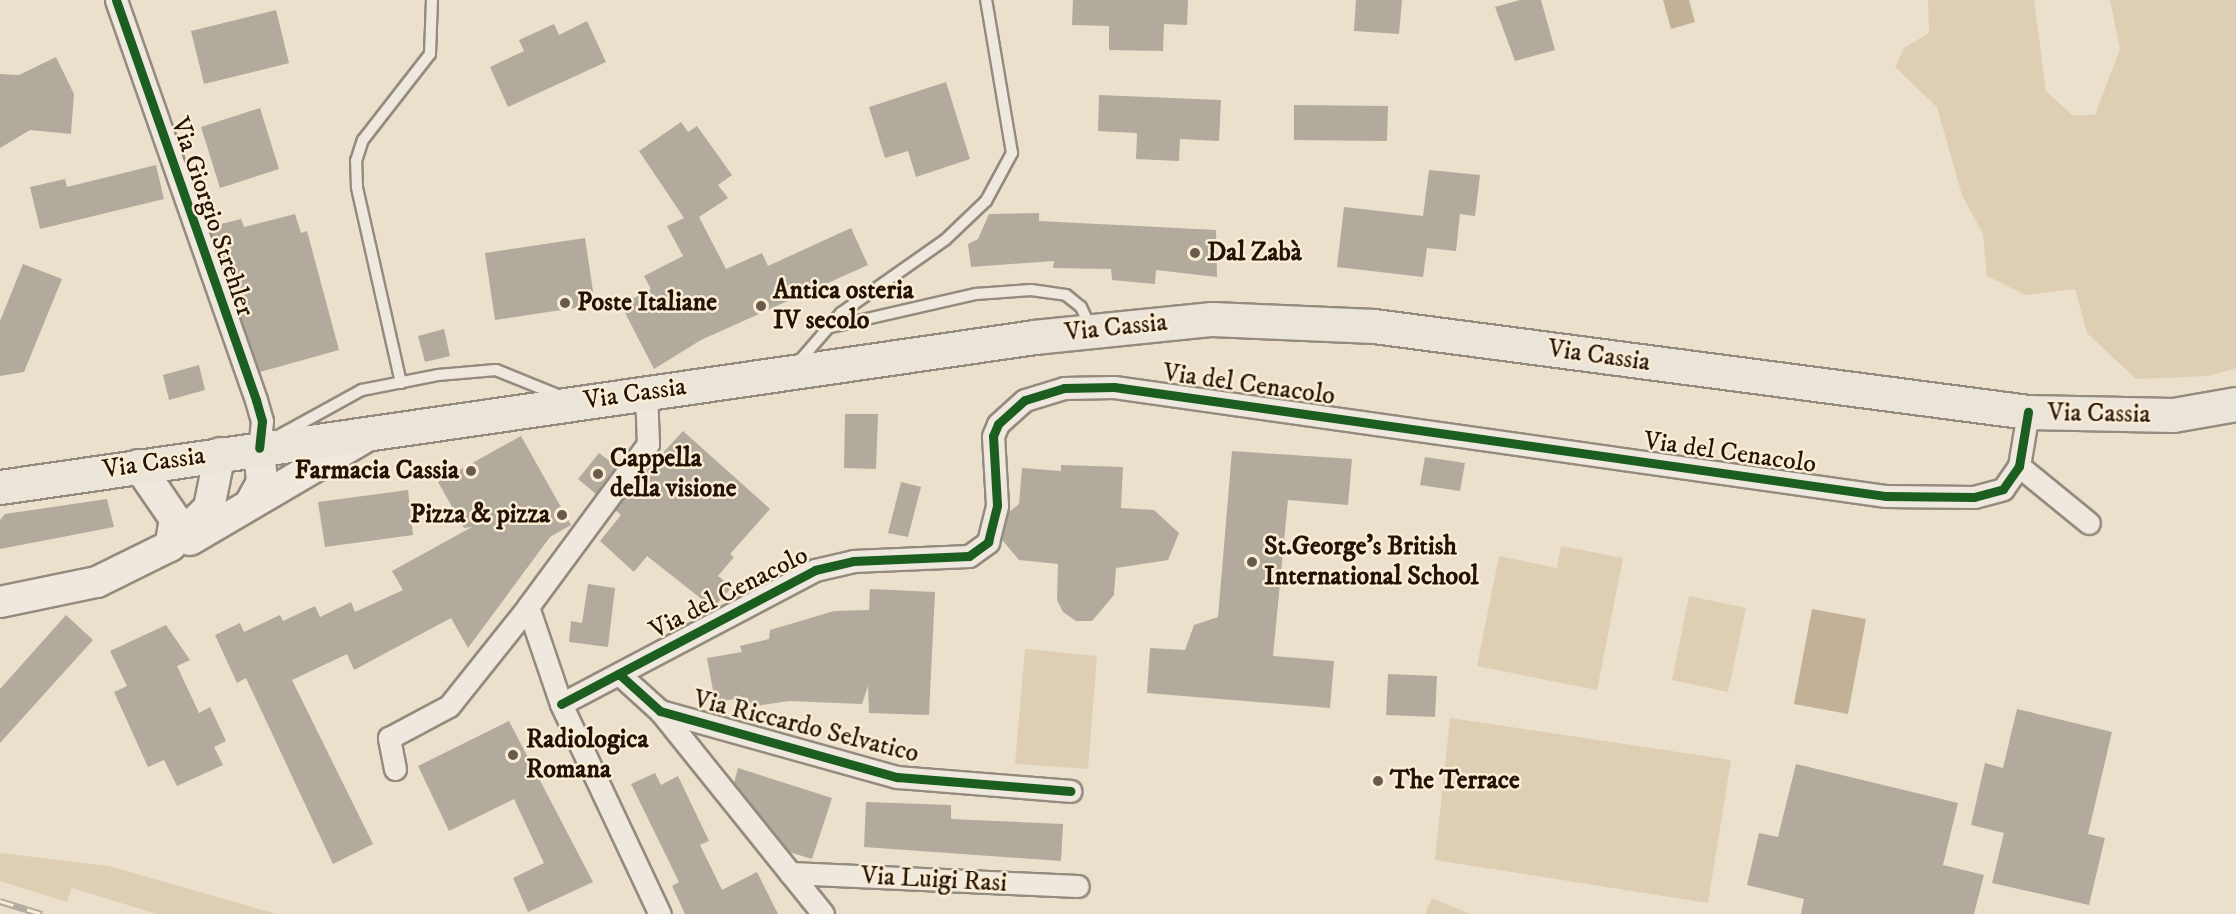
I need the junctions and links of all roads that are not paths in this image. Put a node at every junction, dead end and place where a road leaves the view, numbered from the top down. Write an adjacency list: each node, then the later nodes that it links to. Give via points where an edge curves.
1 (116, 0): 13 (street, Via Giorgio Strehler, via 259,411)
2 (432, 0): 7 (lane, via 429,54 363,140 356,161 357,187)
3 (986, 0): 4 (lane, via 1012,153 986,201 945,240 878,282)
4 (825, 329): 5 (lane, via 976,294 1031,290 1066,295 1081,307); 6 (lane)
5 (1092, 329): 6 (main road, Via Cassia); 11 (main road, Via Cassia, via 1258,318 1374,326)
6 (790, 372): 8 (main road, Via Cassia)
7 (401, 383): 9 (lane, via 496,370); 13 (lane, via 362,390)
8 (646, 392): 9 (main road, Via Cassia); 22 (street, via 648,444)
9 (579, 402): 12 (main road, Via Cassia)
10 (2236, 404): 11 (main road, Via Cassia, via 2172,415)
11 (2028, 412): 16 (street, Via del Cenacolo)
12 (377, 430): 13 (main road, Via Cassia); 18 (main road)
13 (259, 448): 14 (main road, Via Cassia); 18 (main road, via 262,482)
14 (220, 453): 15 (main road, Via Cassia); 20 (main road, via 208,508)
15 (138, 465): 17 (main road, Via Cassia); 20 (main road, via 175,519)
16 (2019, 466): 19 (street); 23 (street, Via del Cenacolo, via 2013,480 1990,496 1886,496 1124,388 1064,388 1024,400 998,424 993,436 997,506 988,542 969,556 853,561 815,570)
17 (0, 487)
18 (250, 504): 20 (main road)
19 (2089, 522)
20 (170, 546): 21 (main road, via 89,584)
21 (0, 602)
22 (528, 607): 24 (street); 26 (street, via 449,706 389,738)
23 (619, 674): 24 (street, Via del Cenacolo); 25 (street, Via Riccardo Selvatico)
24 (561, 704): 30 (street)
25 (660, 711): 27 (street, Via Riccardo Selvatico, via 897,777); 28 (street)
26 (395, 769)
27 (1070, 792)
28 (790, 873): 29 (street, Via Luigi Rasi); 31 (street)
29 (1078, 886)
30 (660, 914)
31 (823, 914)

